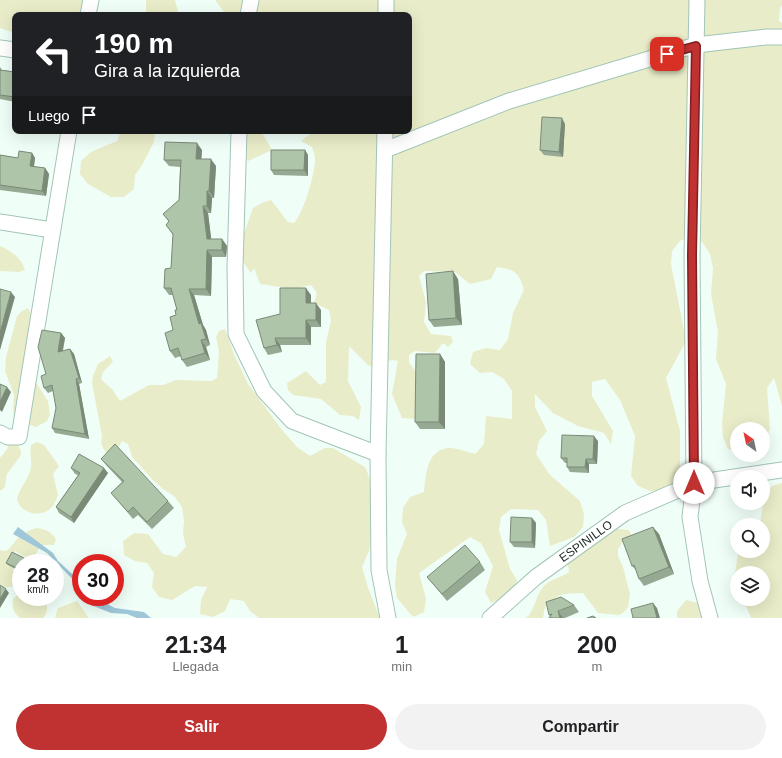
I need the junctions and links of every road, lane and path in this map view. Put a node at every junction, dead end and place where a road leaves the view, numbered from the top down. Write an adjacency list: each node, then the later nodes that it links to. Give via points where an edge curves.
1 (91, 0): 5 (street)
2 (250, 0): 6 (street)
3 (386, 0): 7 (street)
4 (696, 0): 9 (street)
5 (89, 12)
6 (248, 12)
7 (386, 12)
8 (782, 37): 9 (street)
9 (696, 46): 15 (street, via 509,101); 21 (street, via 692,255)
10 (0, 48): 11 (street)
11 (12, 50)
12 (68, 134): 17 (street)
13 (239, 134): 19 (street, via 236,334 264,391 292,421)
14 (385, 134): 15 (street)
15 (385, 150): 19 (street)
16 (0, 222): 17 (street)
17 (52, 230): 18 (street, via 19,437 8,437)
18 (0, 433)
19 (378, 454): 22 (street, via 379,570)
20 (782, 470): 21 (street, ESPINILLO)
21 (694, 483): 23 (street, ESPINILLO, via 625,513 536,577); 24 (street, via 690,517 700,581)
22 (388, 618)
23 (490, 618)
24 (710, 618)

